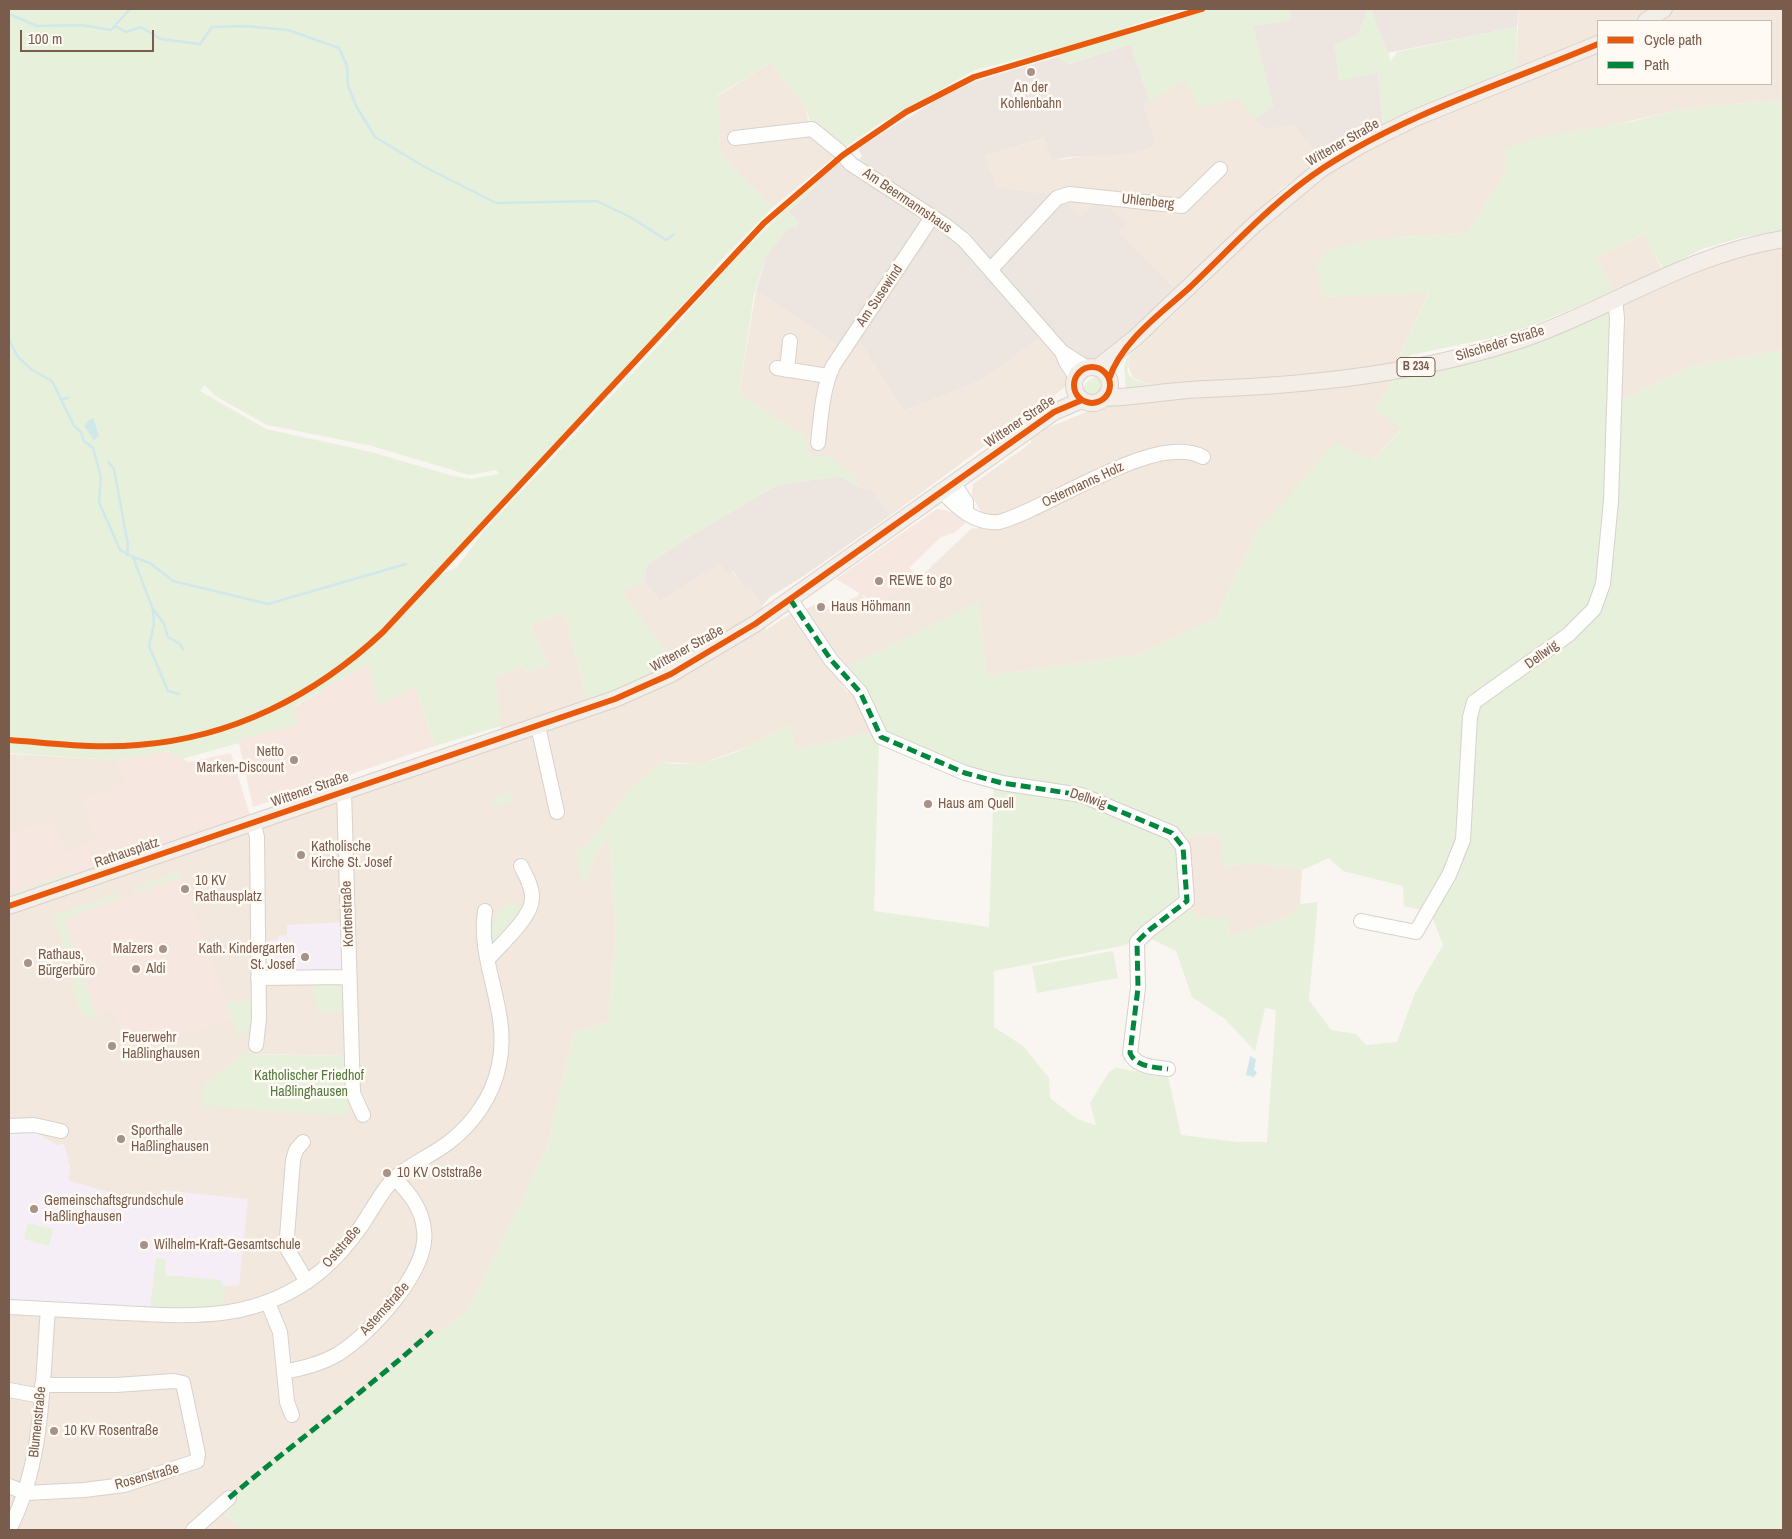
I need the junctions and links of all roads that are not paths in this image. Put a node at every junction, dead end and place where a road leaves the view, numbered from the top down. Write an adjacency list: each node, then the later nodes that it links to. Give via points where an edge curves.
1 (1664, 9): 2 (main road)
2 (1648, 20)
3 (1597, 44): 10 (main road, Wittener Straße, via 1415,118 1328,165 1269,211)
4 (735, 138): 6 (street, Am Beermannshaus, via 812,129 851,164)
5 (1220, 169): 8 (street, Uhlenberg, via 1182,206 1062,195)
6 (932, 217): 8 (street, Am Beermannshaus, via 964,240); 12 (street, Am Susewind)
7 (1783, 239): 9 (main road, Silscheder Straße / B 234, via 1692,263)
8 (991, 269): 13 (street, Am Beermannshaus)
9 (1615, 299): 14 (main road, Silscheder Straße / B 234, via 1520,340 1401,370 1340,379 1141,394); 26 (street, Dellwig, via 1610,518 1603,584 1594,609 1568,635 1474,702 1470,717 1463,840 1448,875 1416,932)
10 (1136, 338): 13 (main road, Wittener Straße); 14 (main road, Wittener Straße, via 1112,372)
11 (790, 341): 12 (street, via 782,369)
12 (828, 376): 15 (street, Am Susewind)
13 (1083, 380): 14 (main road, via 1104,372); 14 (main road, via 1093,403); 17 (main road, Wittener Straße, via 1054,412)
14 (1108, 387)
15 (818, 443)
16 (1203, 457): 17 (street, Ostermanns Holz, via 1187,452 1165,454 1122,466 999,522 984,522 956,507)
17 (948, 488): 18 (main road, Wittener Straße)
18 (790, 599): 19 (main road, Wittener Straße, via 713,651 671,674 615,699); 31 (street, Dellwig, via 834,664 860,692 881,737 965,773 1002,783 1061,790 1090,798 1163,828 1179,839 1185,858 1188,901 1137,942 1138,988 1130,1052 1136,1062)
19 (538, 726): 20 (main road, Wittener Straße); 21 (street)
20 (344, 791): 22 (main road, Wittener Straße); 28 (street, Kortenstraße)
21 (558, 812)
22 (253, 822): 24 (main road, Rathausplatz); 29 (street, via 257,837)
23 (521, 866): 27 (street, via 532,894 532,905)
24 (9, 906)
25 (485, 911): 27 (street, Oststraße, via 483,932)
26 (1361, 921)
27 (488, 959): 36 (street, Oststraße, via 502,1025 502,1051 496,1078 469,1124 448,1143)
28 (350, 977): 29 (street); 32 (street, Kortenstraße, via 353,1093)
29 (258, 978): 30 (street)
30 (256, 1045)
31 (1168, 1069)
32 (362, 1115)
33 (9, 1126): 34 (street, via 34,1125)
34 (61, 1131)
35 (303, 1142): 37 (street, via 293,1160 287,1238 288,1250)
36 (395, 1178): 37 (street, Oststraße, via 340,1254); 41 (street, Asternstraße, via 417,1205 424,1230 424,1249 412,1279 353,1343 322,1362)
37 (307, 1282): 38 (street, Oststraße)
38 (268, 1303): 40 (street, Oststraße, via 234,1313 190,1317); 41 (street, via 280,1332)
39 (9, 1307): 40 (street, Oststraße)
40 (48, 1309): 43 (street, Blumenstraße)
41 (284, 1372): 44 (street, via 287,1402)
42 (9, 1390): 43 (street)
43 (42, 1390): 46 (street, Blumenstraße, via 36,1453); 46 (street, Rosenstraße, via 183,1383 197,1461 124,1485)
44 (292, 1415)
45 (9, 1486): 46 (street)
46 (26, 1493): 48 (street, Blumenstraße)
47 (229, 1498): 49 (street)
48 (9, 1530)
49 (193, 1530)

